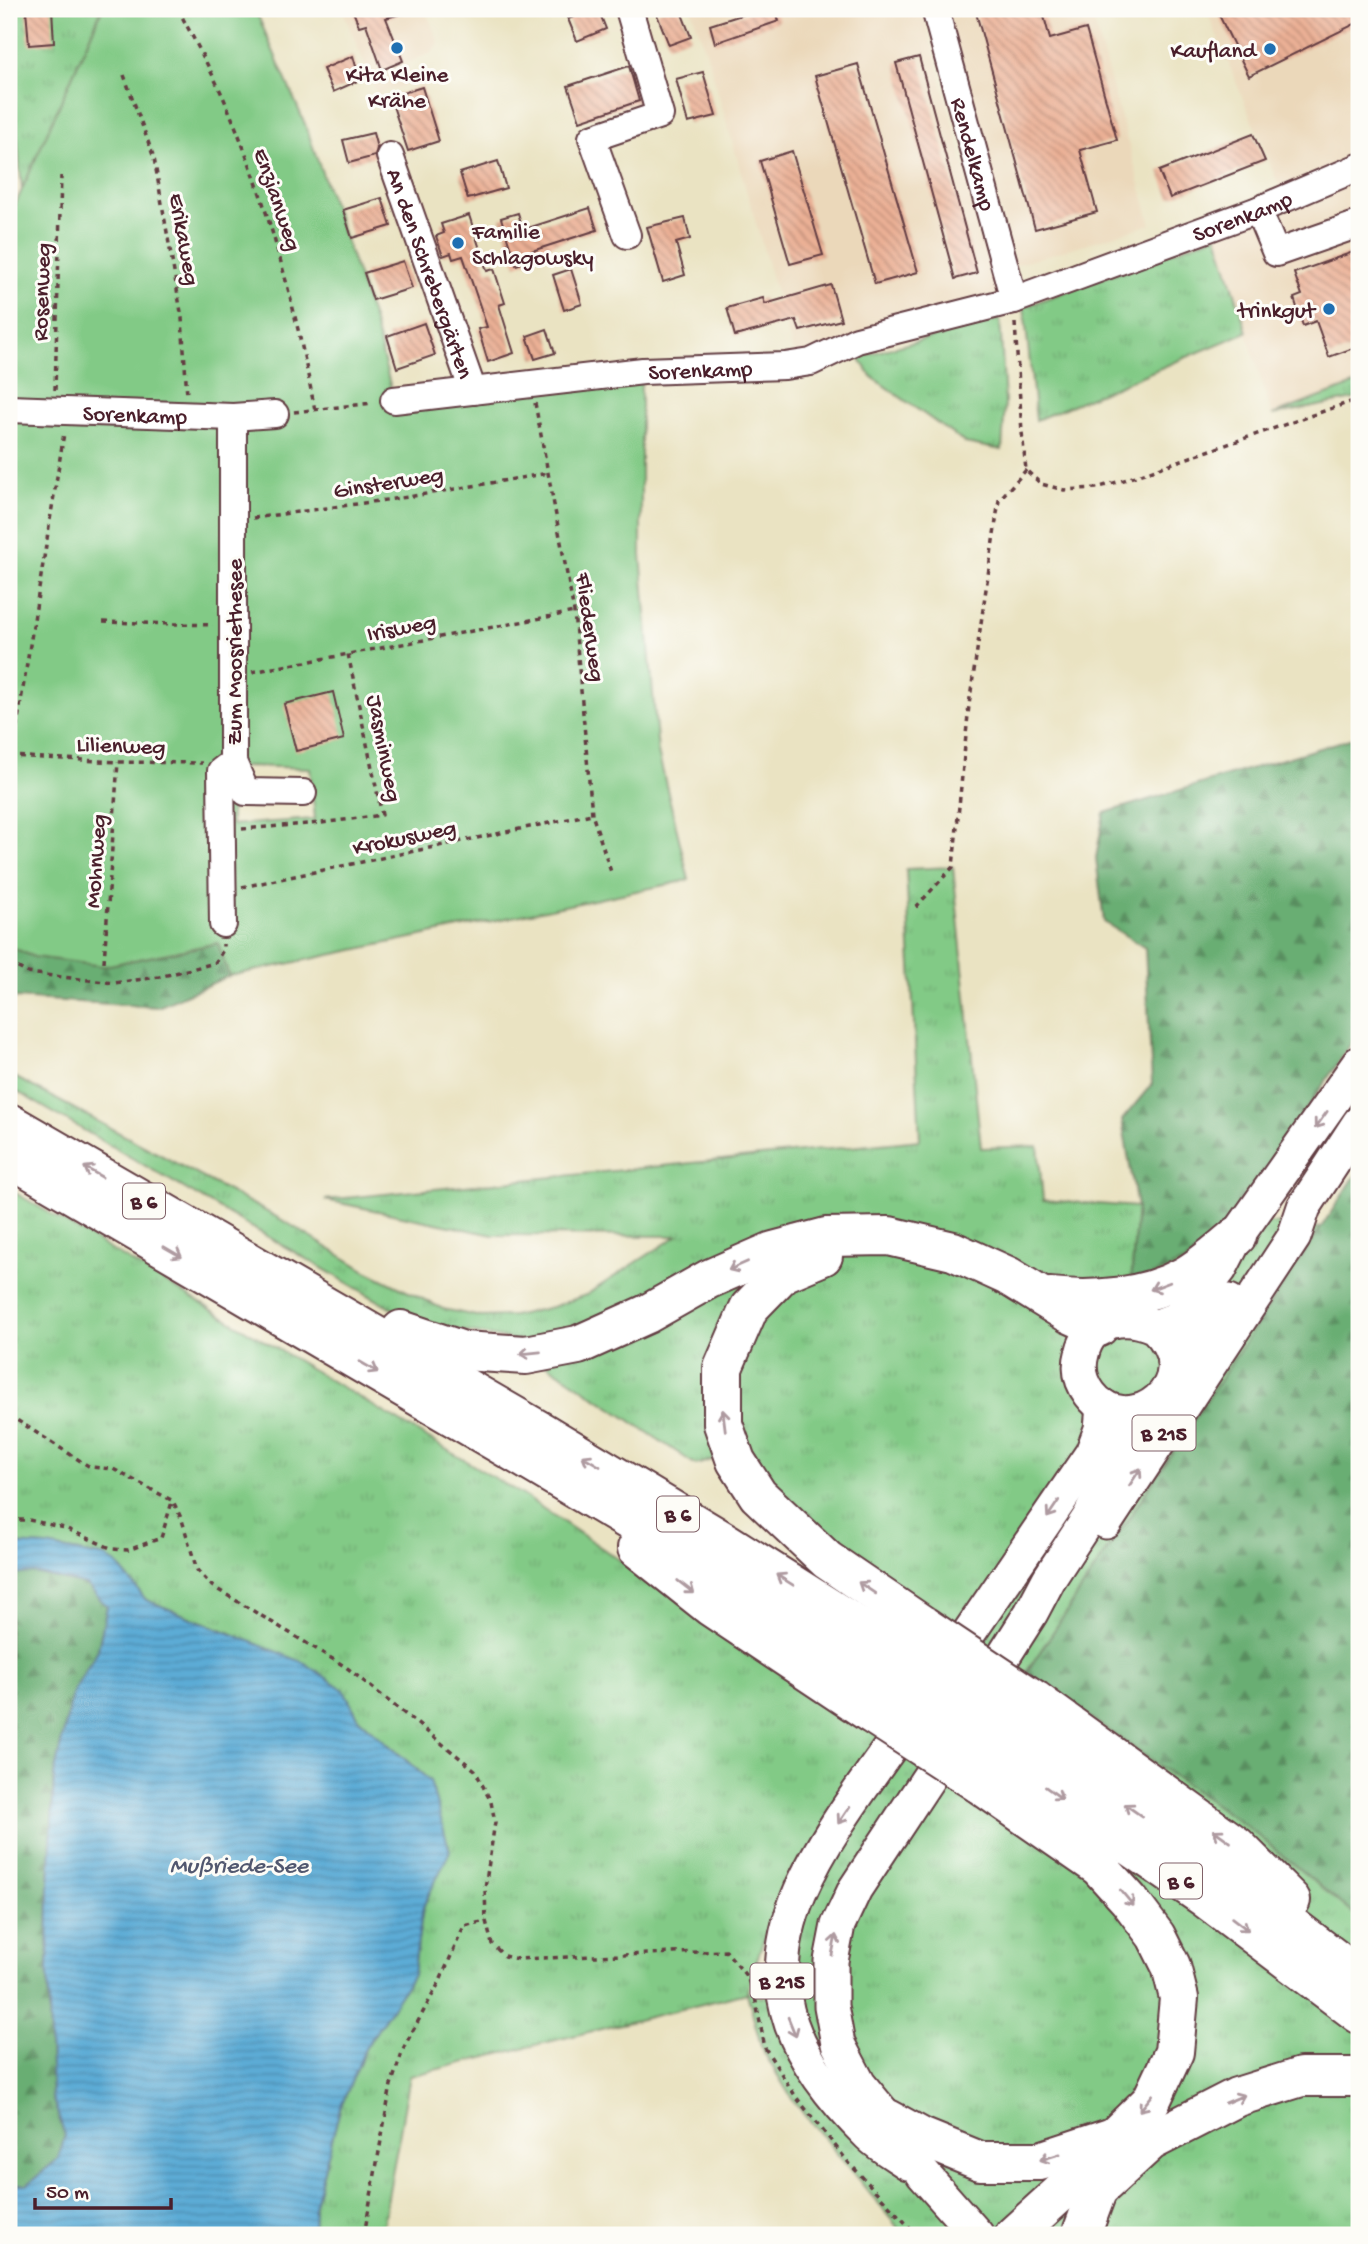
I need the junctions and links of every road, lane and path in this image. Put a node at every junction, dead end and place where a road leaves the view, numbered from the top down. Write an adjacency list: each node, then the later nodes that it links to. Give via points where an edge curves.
1 (178, 9): 18 (path, Enzianweg, via 223,97 249,163 283,265)
2 (629, 9): 10 (street, via 660,115 592,138)
3 (935, 9): 11 (street, Rendelkamp)
4 (124, 75): 20 (path, Erikaweg, via 154,158 182,318)
5 (390, 156): 13 (street, An den Schrebergärten)
6 (1359, 167): 8 (street, Sorenkamp)
7 (61, 176): 17 (path, Rosenweg)
8 (1258, 209): 9 (street, via 1276,253); 11 (street, Sorenkamp)
9 (1359, 224)
10 (627, 235)
11 (1014, 300): 12 (street, Sorenkamp, via 857,340 811,362 643,371); 22 (path)
12 (532, 384): 13 (street, Sorenkamp); 23 (path, Fliederweg)
13 (473, 391): 15 (street, Sorenkamp)
14 (1359, 399): 22 (path, via 1096,488 1064,490 1041,484)
15 (394, 400): 18 (path)
16 (9, 409): 17 (street, Sorenkamp)
17 (61, 410): 20 (street, Sorenkamp); 30 (path, Rosenweg)
18 (315, 411): 19 (path)
19 (275, 414): 21 (street, Sorenkamp)
20 (188, 415): 21 (street, Sorenkamp)
21 (233, 417): 24 (street, Zum Moosriethesee)
22 (1026, 470): 38 (path, via 999,500 969,705 953,867)
23 (549, 473): 24 (path, Ginsterweg); 25 (path, Fliederweg)
24 (233, 521): 27 (street, Zum Moosriethesee)
25 (574, 612): 28 (path, Irisweg); 34 (path, Fliederweg)
26 (103, 622): 27 (path)
27 (233, 625): 29 (street, Zum Moosriethesee)
28 (348, 654): 29 (path, Irisweg); 35 (path, Jasminweg, via 382,816)
29 (233, 673): 32 (street, Zum Moosriethesee)
30 (10, 756): 31 (path, Lilienweg)
31 (118, 762): 32 (path, Lilienweg); 41 (path, Mohnweg)
32 (233, 762): 33 (street, via 246,792); 35 (street, Zum Moosriethesee, via 221,771)
33 (303, 793)
34 (593, 814): 36 (path, Fliederweg); 37 (path, Krokusweg)
35 (222, 830): 37 (street, Zum Moosriethesee)
36 (612, 875)
37 (223, 889): 39 (street, Zum Moosriethesee)
38 (916, 907)
39 (223, 924): 40 (path, via 223,950 215,963 159,977 114,983 28,973)
40 (9, 962)
41 (104, 962)
42 (1359, 1063): 47 (main road, one-way to 47)
43 (9, 1123): 48 (highway, B 6, one-way to 43)
44 (1359, 1123): 46 (main road, B 215)
45 (9, 1157): 57 (highway, B 6, one-way to 57, via 517,1454 710,1607)
46 (1304, 1207): 52 (main road, B 215, via 1280,1225 1219,1317); 58 (main road, B 215, one-way to 46, via 991,1696 1294,1237)
47 (1237, 1236): 49 (highway, one-way to 49, via 1184,1276 1152,1289 1107,1298); 50 (main road, via 1194,1304 1176,1319)
48 (280, 1279): 49 (highway, one-way to 48, via 1008,1276 953,1251 889,1236 826,1237 774,1251 709,1279 578,1345 526,1355 463,1351 408,1334 305,1278); 57 (highway, B 6, one-way to 48, via 727,1544)
49 (1038, 1296): 51 (highway, via 1068,1313)
50 (1155, 1327): 51 (main road, via 1127,1318 1112,1321); 52 (main road, via 1165,1336)
51 (1091, 1338): 53 (main road, B 215, via 1080,1362 1085,1387 1093,1398); 57 (highway, one-way to 51, via 827,1560 758,1495 736,1461 723,1424 723,1368 749,1308 783,1273 828,1254 887,1250 947,1261 994,1284 1056,1325)
52 (1174, 1361): 53 (main road, B 215, via 1173,1376 1159,1401 1147,1409)
53 (1118, 1409): 58 (main road, B 215, via 1103,1489 1090,1516 981,1689); 67 (main road, B 215, one-way to 67, via 830,1837 800,1893 782,1949 788,2018 820,2081 870,2136)
54 (9, 1415): 55 (path, via 90,1467 113,1469)
55 (173, 1501): 56 (path, via 161,1538 128,1550 113,1549 65,1528); 60 (path, via 197,1570 212,1586 346,1667 475,1770 495,1822 485,1888)
56 (9, 1520)
57 (897, 1669): 59 (highway, B 6, bridge); 59 (highway, bridge)
58 (972, 1712): 65 (main road, B 215, one-way to 58, via 859,2084 838,2045 831,2006 831,1961 838,1925 855,1889)
59 (1007, 1741): 61 (highway, one-way to 59, via 1237,1846); 62 (highway, B 6, one-way to 59, via 1209,1863); 63 (highway, B 6, one-way to 63); 66 (highway, one-way to 66, via 1156,1936 1171,1966 1179,1998 1174,2052 1151,2101)
60 (486, 1921): 69 (path, via 464,1926 404,2047 391,2085); 70 (path, via 492,1944 504,1956 518,1959 726,1951 747,1977 765,2048 796,2097 849,2163)
61 (1359, 1968)
62 (1359, 1977)
63 (1359, 2014)
64 (1359, 2077): 68 (highway, one-way to 64, via 1152,2141 1237,2097 1301,2077)
65 (888, 2119): 66 (highway, one-way to 65, via 1040,2161 980,2161); 67 (main road, B 215)
66 (1115, 2136): 72 (highway, via 1090,2166)
67 (923, 2174): 71 (main road, B 215)
68 (1098, 2189): 73 (highway); 74 (highway)
69 (364, 2235)
70 (917, 2235)
71 (977, 2235)
72 (1014, 2235)
73 (1049, 2235)
74 (1081, 2235)

